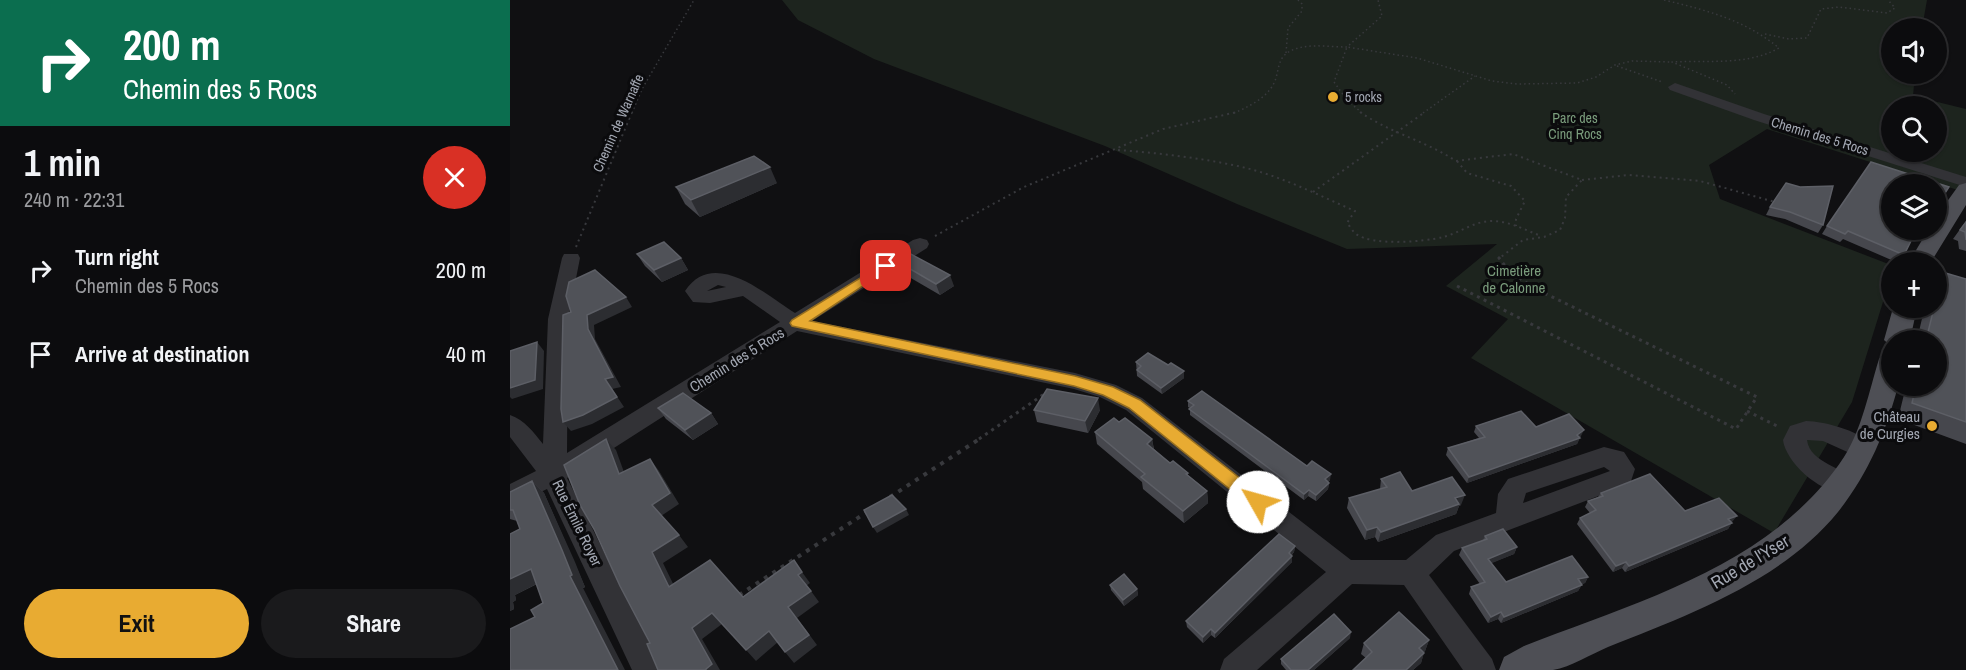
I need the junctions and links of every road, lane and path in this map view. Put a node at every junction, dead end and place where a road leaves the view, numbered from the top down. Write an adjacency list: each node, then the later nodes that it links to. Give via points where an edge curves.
1 (694, 0): 26 (path, Chemin de Warnaffe, via 642,89)
2 (1298, 0): 8 (path, via 1302,11 1288,28)
3 (1378, 0): 7 (path, via 1382,16 1377,25)
4 (1664, 0): 6 (path, via 1706,10)
5 (1888, 0): 6 (path, via 1895,8 1887,13 1839,7 1821,9 1808,38)
6 (1763, 33): 9 (path, via 1779,48 1771,54)
7 (1347, 46): 8 (path, via 1307,47); 11 (path, via 1417,58); 14 (path, via 1334,82 1357,112)
8 (1286, 53): 15 (path, via 1278,64 1275,82 1243,109 1223,117 1182,123)
9 (1672, 62): 10 (path); 13 (path, via 1727,85)
10 (1615, 65): 11 (path, via 1577,83 1500,82); 12 (path)
11 (1475, 75): 14 (path)
12 (1675, 87): 13 (street, Chemin des 5 Rocs)
13 (1759, 117): 18 (street, Chemin des 5 Rocs)
14 (1397, 131): 16 (path, via 1439,147); 20 (path)
15 (1117, 150): 20 (path, via 1244,167); 24 (path, via 1024,187)
16 (1456, 161): 17 (path, via 1513,154); 22 (path, via 1467,173 1511,186 1525,201)
17 (1582, 180): 21 (path, via 1629,175 1700,181); 23 (path, via 1566,197 1560,230)
18 (1966, 182)
19 (1966, 189): 25 (main road)
20 (1313, 192): 22 (path, via 1355,211 1347,223 1356,234 1366,237 1424,241 1484,222)
21 (1778, 204)
22 (1516, 226): 23 (path)
23 (1544, 237): 32 (path, via 1523,240 1499,258 1502,265 1536,289 1757,397)
24 (920, 244): 29 (street, Chemin des 5 Rocs)
25 (1925, 252)
26 (572, 258): 36 (street, Rue Émile Royer, via 558,319)
27 (1457, 286): 32 (path, via 1736,429)
28 (744, 289): 29 (street)
29 (797, 323): 30 (street); 36 (street, Chemin des 5 Rocs)
30 (1065, 379): 39 (path); 42 (street, via 1108,391 1134,404)
31 (1882, 396): 35 (main road, Rue de l'Yser)
32 (1747, 411): 34 (path)
33 (510, 424): 36 (street)
34 (1797, 436): 35 (street, via 1820,430); 37 (street, via 1795,442 1801,457)
35 (1863, 449): 37 (main road, Rue de l'Yser)
36 (553, 474): 38 (street, Chemin des 5 Rocs); 45 (street, Rue Émile Royer)
37 (1841, 484): 48 (main road, Rue de l'Yser, via 1789,540 1751,566)
38 (510, 496)
39 (880, 503)
40 (870, 510): 44 (path)
41 (1508, 520): 43 (street, via 1445,543)
42 (1346, 572): 43 (street); 46 (street)
43 (1411, 573): 47 (street)
44 (732, 599)
45 (648, 670)
46 (1235, 670)
47 (1481, 670)
48 (1517, 670)

